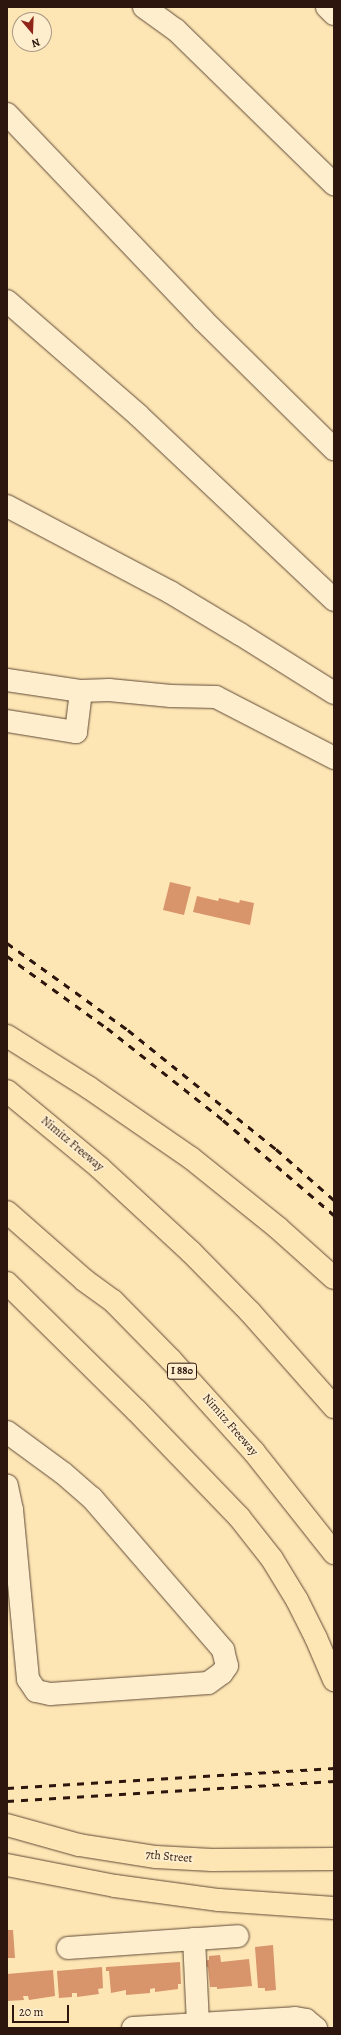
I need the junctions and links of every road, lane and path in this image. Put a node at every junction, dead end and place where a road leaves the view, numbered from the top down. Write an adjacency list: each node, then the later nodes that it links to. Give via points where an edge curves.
1 (144, 7): 5 (street, via 176,30)
2 (327, 7): 3 (street)
3 (334, 14)
4 (7, 114): 7 (street, via 203,320)
5 (334, 184)
6 (7, 301): 9 (street, via 138,415)
7 (334, 449)
8 (7, 506): 12 (street, via 170,592)
9 (334, 600)
10 (7, 680): 11 (street)
11 (81, 691): 13 (street, via 76,732); 14 (street, via 109,690 216,697)
12 (334, 693)
13 (7, 721)
14 (334, 758)
15 (7, 1036): 18 (main road, via 112,1102 191,1158 268,1219)
16 (7, 1091): 20 (main road, Nimitz Freeway, via 100,1168 191,1252 250,1312)
17 (7, 1212): 23 (main road, Nimitz Freeway / I 880, via 84,1280 113,1301 171,1360 254,1452)
18 (334, 1278)
19 (7, 1283): 24 (main road, via 239,1516 272,1559 297,1600)
20 (334, 1407)
21 (7, 1432): 22 (street, via 92,1498 223,1650 227,1666 222,1673 208,1683 50,1694 36,1691 28,1679 12,1510)
22 (7, 1486)
23 (334, 1553)
24 (334, 1680)
25 (7, 1811): 27 (main road)
26 (7, 1825): 27 (main road, 7th Street)
27 (40, 1834): 28 (main road, 7th Street, via 86,1846 156,1857 212,1860)
28 (334, 1859)
29 (7, 1865): 30 (main road, via 115,1886 219,1900)
30 (334, 1908)
31 (238, 1936): 32 (street)
32 (194, 1939): 33 (street); 34 (street)
33 (68, 1948)
34 (198, 2024): 35 (street, via 295,2018 306,2020); 36 (street)
35 (315, 2026)
36 (133, 2028)

